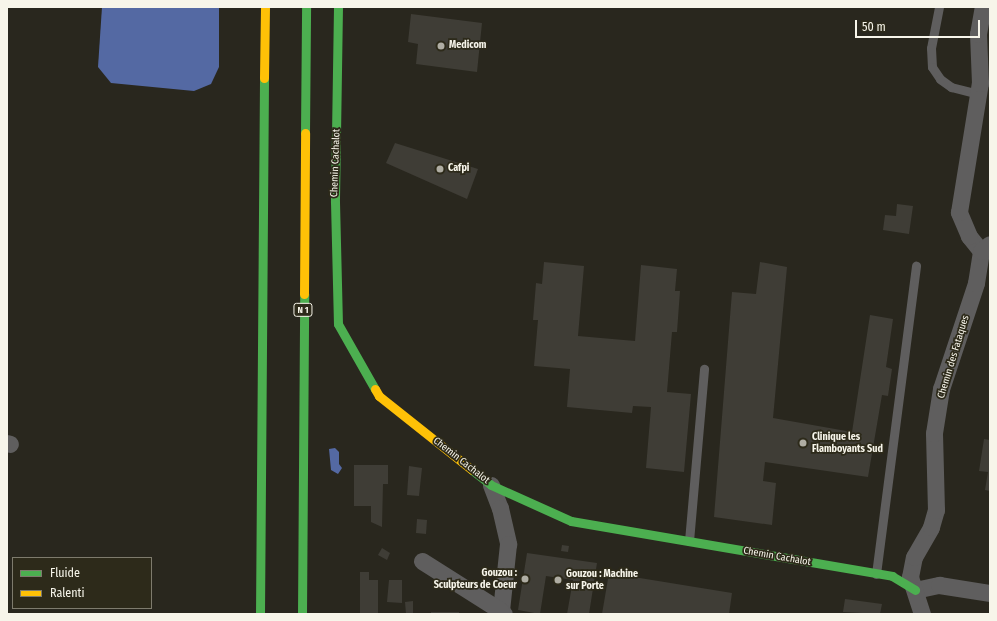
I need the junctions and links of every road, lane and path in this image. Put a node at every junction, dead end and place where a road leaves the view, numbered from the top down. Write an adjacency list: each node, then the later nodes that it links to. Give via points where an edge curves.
1 (265, 7): 17 (main road)
2 (306, 7): 18 (main road, N 1)
3 (338, 7): 10 (main road, Chemin Cachalot, via 335,202 338,324 379,396)
4 (939, 7): 6 (lane, via 931,48 932,67 940,80 951,87)
5 (983, 7): 6 (street, via 978,34)
6 (978, 94): 7 (street, via 959,212 968,236)
7 (986, 247): 14 (street, Chemin des Fataques, via 941,389 934,433 936,510 931,527 914,557 910,577)
8 (916, 266): 13 (lane)
9 (704, 369): 11 (lane)
10 (491, 485): 11 (main road, Chemin Cachalot, via 571,521); 16 (street, via 500,508 508,544)
11 (689, 542): 13 (main road, Chemin Cachalot)
12 (422, 561): 16 (street)
13 (876, 574): 14 (main road, Chemin Cachalot, via 892,576)
14 (915, 590): 15 (street, via 939,585); 19 (street)
15 (990, 593)
16 (503, 613)
17 (260, 614)
18 (302, 614)
19 (922, 614)

